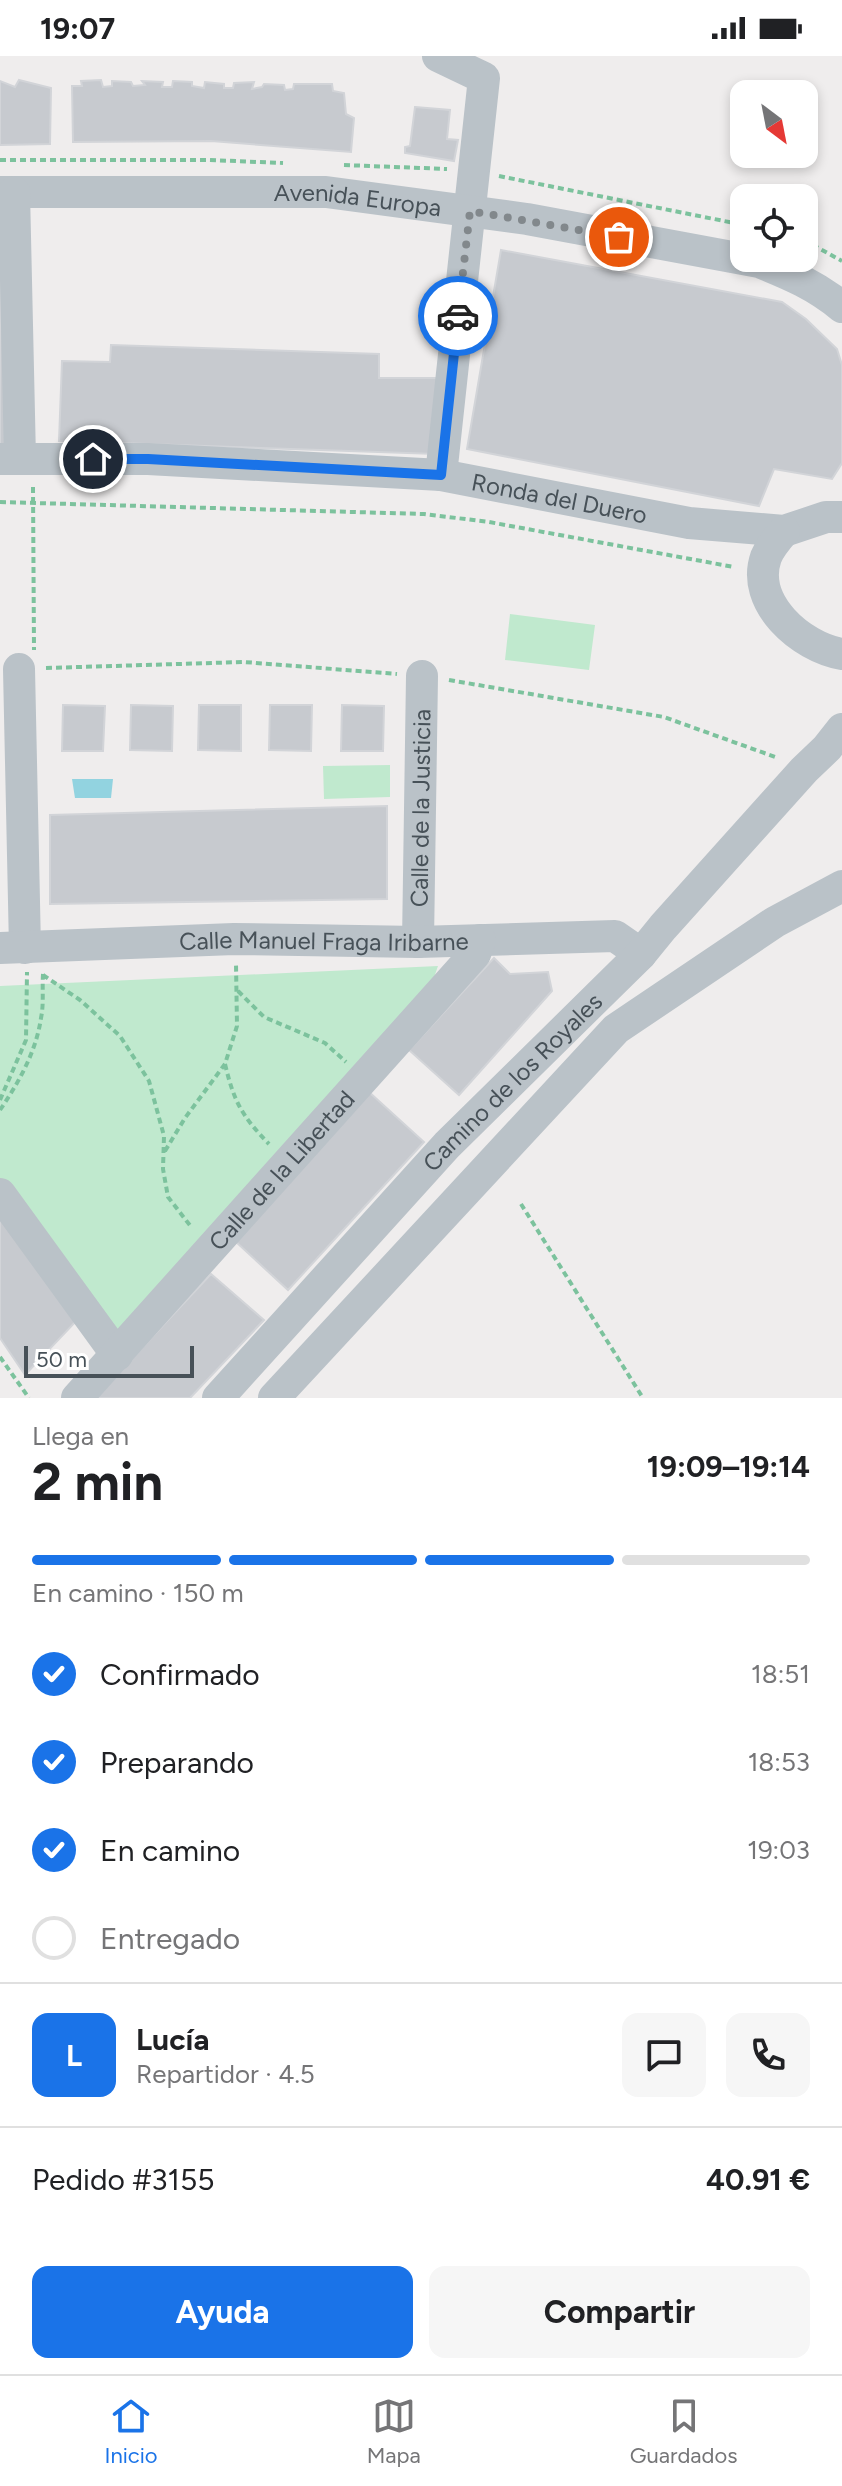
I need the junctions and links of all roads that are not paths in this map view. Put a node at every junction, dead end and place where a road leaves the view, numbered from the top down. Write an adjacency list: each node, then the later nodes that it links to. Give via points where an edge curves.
1 (438, 56): 3 (street, via 484,78)
2 (7, 192): 3 (street, Avenida Europa, via 326,192); 5 (street)
3 (470, 211): 4 (street, Avenida Europa, via 759,262 821,289); 6 (street)
4 (842, 307)
5 (18, 458): 6 (street, Ronda del Duero, via 148,459)
6 (441, 475): 8 (street, Ronda del Duero, via 689,523)
7 (842, 517): 8 (street, Ronda del Duero)
8 (784, 531): 9 (street, via 765,559 769,599 803,638)
9 (842, 654)
10 (27, 661): 17 (street)
11 (422, 676): 15 (street, Calle de la Justicia)
12 (842, 729): 16 (street, Camino de los Royales)
13 (842, 886): 22 (street, Camino de los Royales, via 775,922 616,1029)
14 (480, 940): 15 (street, Calle Manuel Fraga Iribarne); 16 (street, Calle Manuel Fraga Iribarne, via 615,936); 19 (street, Calle de la Libertad, via 475,954)
15 (418, 942): 17 (street, Calle Manuel Fraga Iribarne, via 234,939)
16 (641, 954): 21 (street, Camino de los Royales, via 447,1145)
17 (28, 955)
18 (0, 1194): 19 (street)
19 (117, 1355): 20 (street, Calle de la Libertad)
20 (77, 1398)
21 (218, 1398)
22 (274, 1398)

